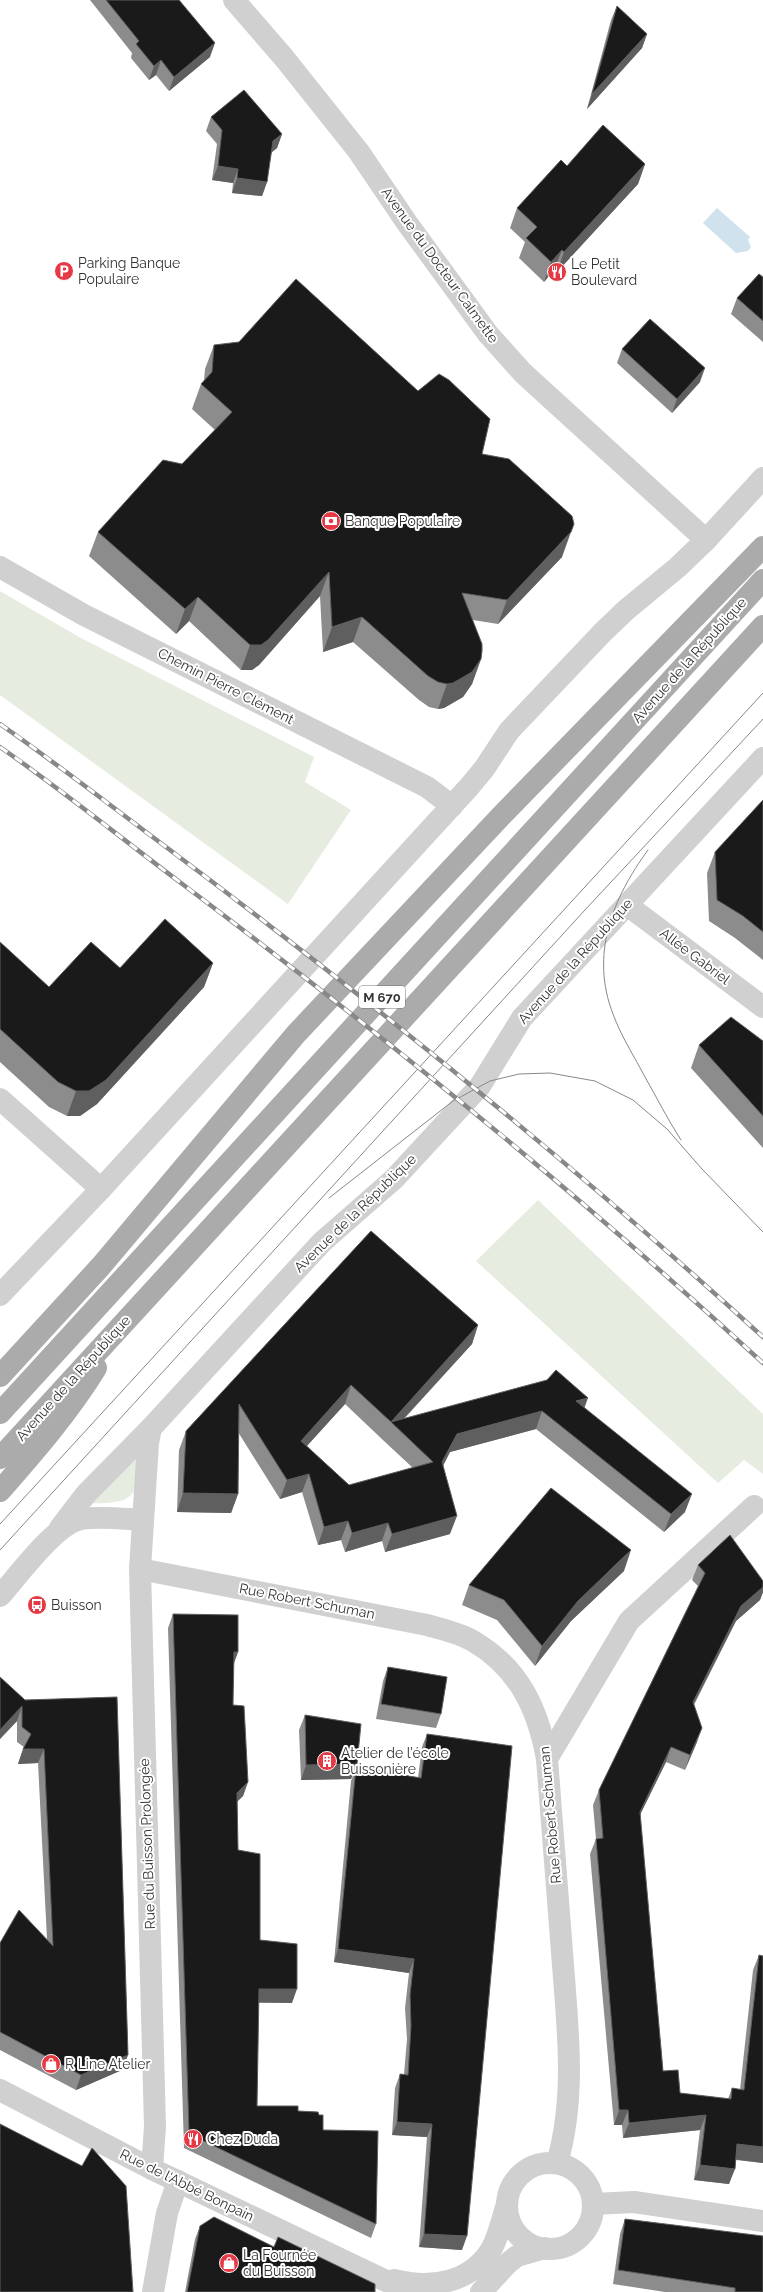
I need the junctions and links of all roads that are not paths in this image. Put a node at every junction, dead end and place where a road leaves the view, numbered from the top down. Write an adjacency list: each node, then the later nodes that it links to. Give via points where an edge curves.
1 (234, 0): 3 (street, Avenue du Docteur Calmette, via 359,152 411,230 488,334 523,373)
2 (763, 478): 3 (street)
3 (706, 540): 9 (street, via 626,610 577,659 509,731 484,769)
4 (763, 547): 16 (main road, via 502,814 302,1029 101,1266)
5 (0, 567): 9 (street, Chemin Pierre Clément, via 84,615 426,787)
6 (763, 580): 17 (main road, Avenue de la République / M 670)
7 (763, 626): 15 (main road, Avenue de la République / M 670)
8 (763, 758): 10 (street, Avenue de la République)
9 (452, 806): 13 (street)
10 (627, 905): 11 (street, Allée Gabriel); 18 (street, Avenue de la République, via 522,1018 491,1071 475,1091 394,1179 322,1242)
11 (763, 1007)
12 (0, 1099): 13 (street)
13 (101, 1189): 14 (street)
14 (0, 1295)
15 (124, 1323): 19 (main road, Avenue de la République / M 670); 20 (main road, via 79,1396)
16 (0, 1376)
17 (0, 1413)
18 (151, 1428): 22 (street); 23 (street, Avenue de la République, via 86,1494)
19 (0, 1458)
20 (0, 1491)
21 (754, 1506): 26 (street, via 629,1621)
22 (143, 1520): 23 (street, via 81,1519); 24 (street, Rue du Buisson Prolongée)
23 (57, 1532): 25 (street)
24 (140, 1569): 26 (street, Rue Robert Schuman, via 427,1625 472,1640 507,1668 530,1700 539,1722); 29 (street, Rue du Buisson Prolongée, via 154,2126)
25 (0, 1596)
26 (547, 1759): 28 (street, Rue Robert Schuman, via 569,2048 565,2130)
27 (0, 2090): 29 (street, Rue de l'Abbé Bonpain)
28 (557, 2163): 31 (street, via 542,2163 523,2172 514,2183); 32 (street, via 582,2177 590,2190)
29 (152, 2169): 30 (street, Rue de l'Abbé Bonpain)
30 (178, 2181): 35 (street, Rue de l'Abbé Bonpain); 36 (street, via 167,2213)
31 (507, 2203): 34 (street, via 508,2217 514,2230 530,2244); 35 (street, Rue de l'Abbé Bonpain, via 492,2248 474,2268 456,2280 438,2285 422,2285)
32 (592, 2204): 33 (street, via 634,2202); 34 (street, via 591,2219 579,2237 559,2247)
33 (763, 2221)
34 (545, 2248): 38 (street, via 517,2256 506,2264)
35 (375, 2276): 37 (street, Rue de l'Abbé Bonpain)
36 (153, 2292)
37 (409, 2292)
38 (481, 2292)

